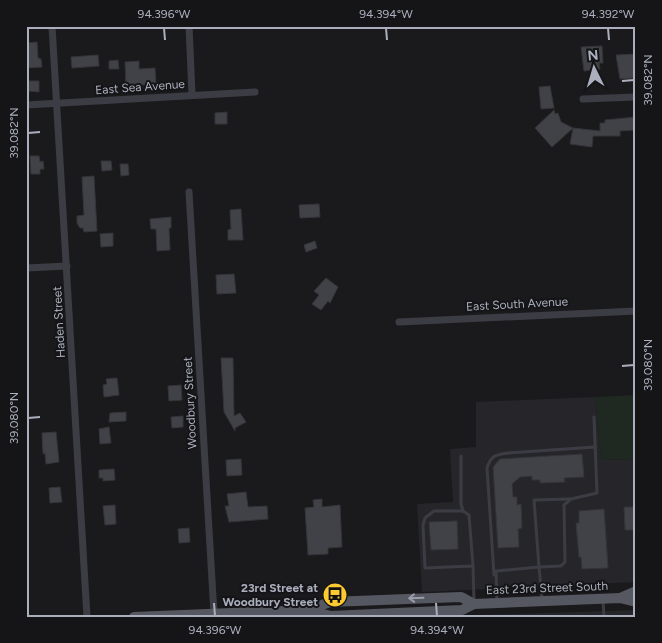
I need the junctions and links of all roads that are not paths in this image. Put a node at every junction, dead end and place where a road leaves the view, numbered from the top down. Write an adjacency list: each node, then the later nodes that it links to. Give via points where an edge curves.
1 (52, 26): 7 (street, Haden Street)
2 (189, 26): 4 (street)
3 (255, 92): 4 (street, East Sea Avenue)
4 (192, 94): 7 (street, East Sea Avenue)
5 (636, 97): 6 (street)
6 (583, 99)
7 (57, 104): 8 (street, East Sea Avenue); 10 (street, Haden Street)
8 (26, 105)
9 (189, 192): 31 (street, Woodbury Street)
10 (67, 266): 11 (street); 33 (street, Haden Street)
11 (26, 268)
12 (636, 311): 13 (street, East South Avenue)
13 (399, 322)
14 (594, 417): 15 (lane)
15 (596, 447): 17 (lane, via 597,493); 21 (lane, via 508,453 490,458 487,468)
16 (461, 456): 18 (lane)
17 (570, 498): 20 (lane, via 563,510 565,562 561,566); 20 (lane, via 534,500)
18 (463, 511): 19 (lane, via 469,515); 19 (lane, via 434,511 424,518 425,568)
19 (473, 566): 29 (lane)
20 (539, 567): 21 (lane, via 499,569); 26 (lane)
21 (494, 575): 28 (lane)
22 (636, 591): 23 (main road, East 23rd Street South)
23 (620, 598): 25 (main road, East 23rd Street South); 27 (main road, East 23rd Street South)
24 (390, 599): 29 (main road, East 23rd Street South, one-way to 24, via 461,597); 30 (main road, East 23rd Street South, via 330,602); 32 (street)
25 (603, 599): 26 (main road, East 23rd Street South); 35 (lane)
26 (543, 602): 28 (main road, East 23rd Street South)
27 (636, 602)
28 (497, 603): 29 (main road, East 23rd Street South)
29 (474, 604): 32 (main road, East 23rd Street South, via 462,610)
30 (302, 612): 31 (main road, East 23rd Street South); 32 (main road, East 23rd Street South, via 331,616)
31 (214, 615): 34 (main road, East 23rd Street South)
32 (391, 615)
33 (87, 617)
34 (134, 617)
35 (604, 617)

